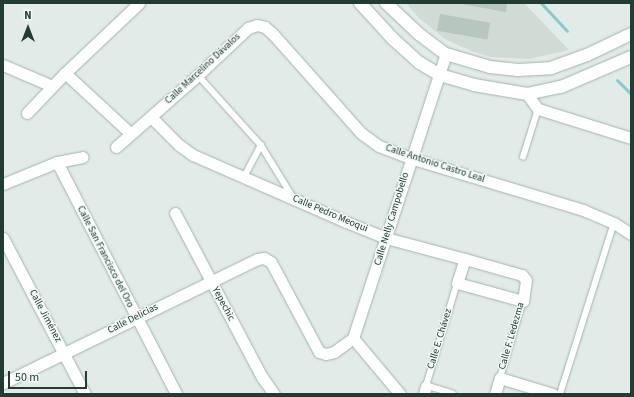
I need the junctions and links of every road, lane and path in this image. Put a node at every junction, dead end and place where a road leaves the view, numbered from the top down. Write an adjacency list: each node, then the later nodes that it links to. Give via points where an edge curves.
1 (139, 3): 9 (street)
2 (360, 3): 11 (street, via 408,53)
3 (386, 3): 6 (street, via 419,34)
4 (258, 25): 10 (street, Calle Marcelino Dávalos, via 248,28); 23 (street, Calle Antonio Castro Leal, via 272,33 362,133 379,146)
5 (631, 34): 6 (street, via 571,62 551,68 532,70 490,67)
6 (446, 54): 11 (street, Calle Nelly Campobello)
7 (631, 57): 13 (street, via 561,87)
8 (3, 65): 12 (street)
9 (65, 73): 12 (street); 17 (street)
10 (198, 75): 16 (street, Calle Marcelino Dávalos); 19 (lane)
11 (440, 75): 13 (street, via 474,85); 23 (street, Calle Nelly Campobello)
12 (52, 86): 15 (street)
13 (527, 94): 14 (street)
14 (538, 109): 18 (street); 21 (lane)
15 (27, 113)
16 (151, 117): 17 (street, Calle Marcelino Dávalos); 25 (street, Calle Pedro Meoqui, via 179,145)
17 (130, 133): 20 (street, Calle Marcelino Dávalos)
18 (631, 138)
19 (261, 145): 25 (lane); 27 (lane)
20 (116, 147)
21 (523, 157)
22 (83, 158): 24 (street)
23 (410, 158): 29 (street, Calle Antonio Castro Leal, via 583,210); 32 (street, Calle Nelly Campobello)
24 (57, 162): 26 (street); 38 (street, Calle San Francisco del Oro)
25 (244, 177): 27 (street, Calle Pedro Meoqui)
26 (3, 184)
27 (293, 198): 32 (street, Calle Pedro Meoqui)
28 (175, 214): 35 (street, Yepechic)
29 (614, 223): 30 (street, Calle Antonio Castro Leal); 51 (lane)
30 (631, 234)
31 (3, 238): 40 (street, Calle Jiménez)
32 (386, 238): 33 (street, Calle Pedro Meoqui); 39 (street, Calle Nelly Campobello)
33 (465, 259): 34 (street, Calle Pedro Meoqui); 36 (street, Calle E. Chávez)
34 (526, 278): 37 (street, Calle F. Ledezma)
35 (210, 280): 38 (street, Calle Delicias); 39 (street, Calle Delicias, via 264,258 271,262 316,349 322,354 334,352); 46 (street, Yepechic, via 262,377)
36 (457, 284): 37 (street); 43 (lane, Calle E. Chávez)
37 (523, 301): 41 (lane, Calle F. Ledezma)
38 (137, 317): 40 (street, Calle Delicias); 45 (street, Calle San Francisco del Oro)
39 (353, 338): 47 (street)
40 (65, 354): 42 (street, Calle Delicias); 44 (street, Calle Jiménez)
41 (500, 378): 49 (street, Calle F. Ledezma); 50 (street)
42 (3, 383)
43 (425, 390): 48 (lane)
44 (85, 394)
45 (176, 394)
46 (274, 394)
47 (400, 394)
48 (454, 394)
49 (495, 394)
50 (553, 394)
51 (560, 394)

